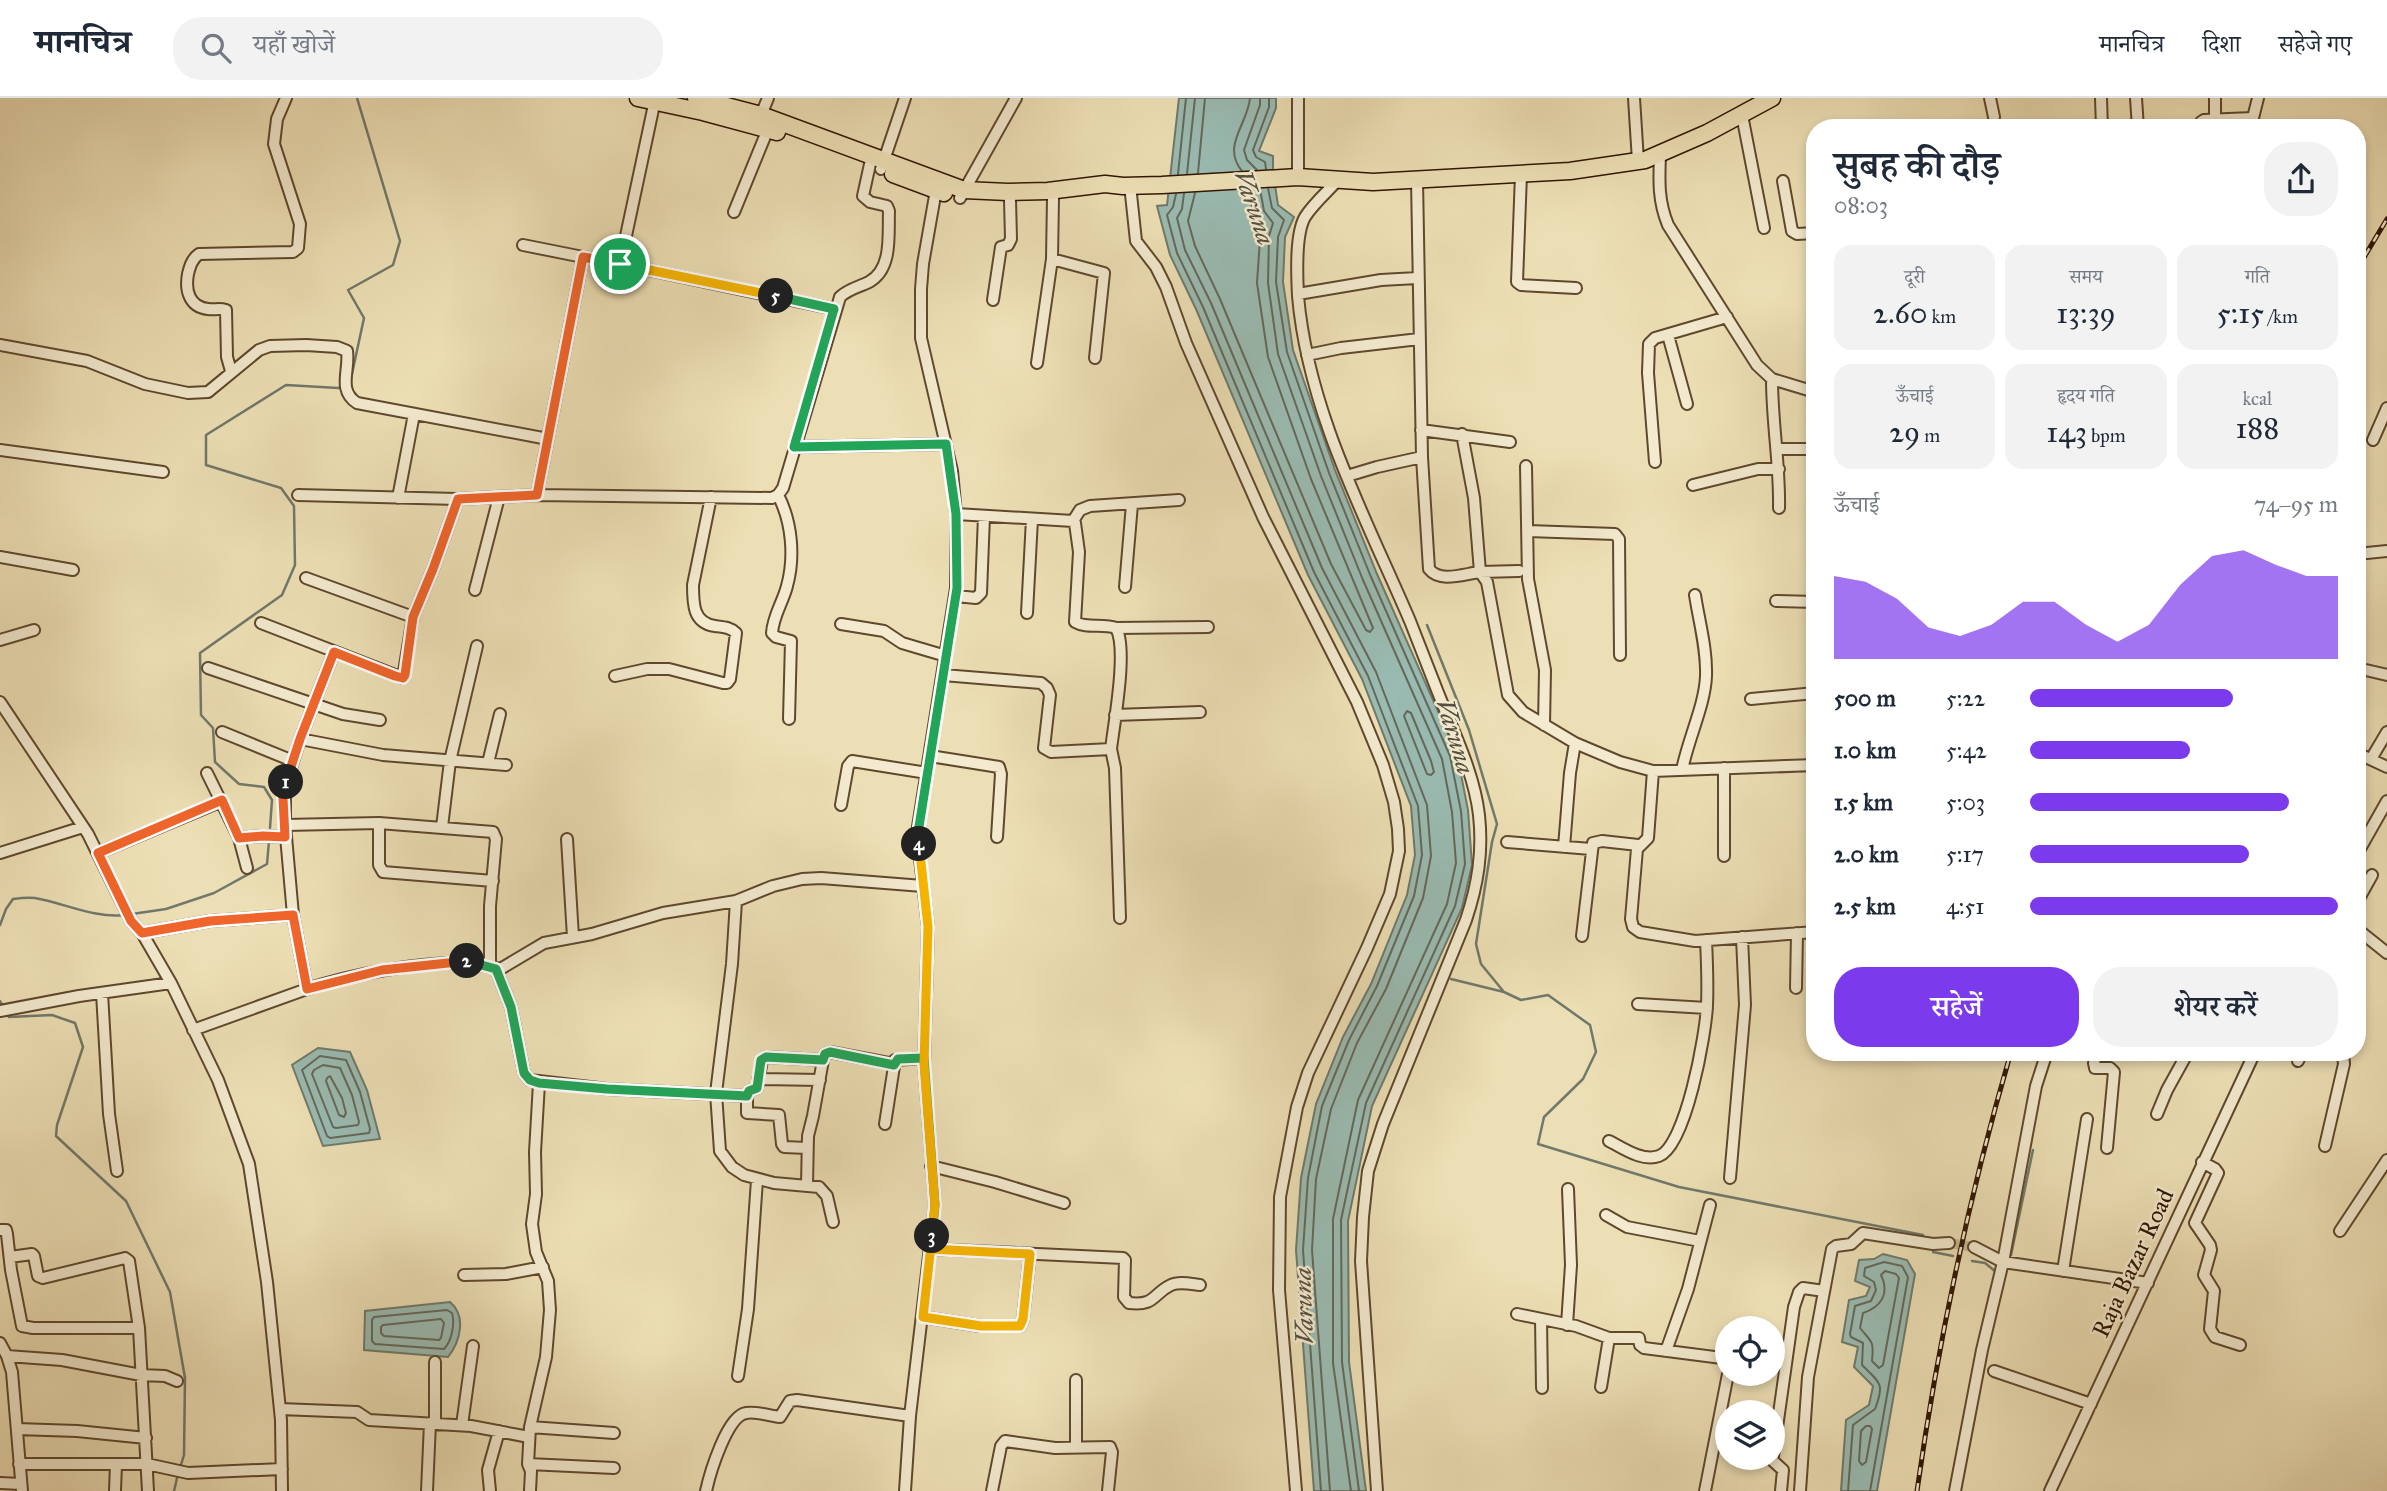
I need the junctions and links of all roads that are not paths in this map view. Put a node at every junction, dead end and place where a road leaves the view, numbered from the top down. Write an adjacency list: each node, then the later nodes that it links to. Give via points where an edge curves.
1 (286, 98): 54 (street, via 274,144 300,224 298,248 293,252 199,254 191,262 188,276 191,300 206,309 226,310 226,357)
2 (638, 98): 15 (highway)
3 (696, 98): 21 (highway)
4 (768, 98): 21 (street)
5 (905, 98): 24 (street)
6 (1016, 98): 32 (street)
7 (1298, 98): 26 (street)
8 (1634, 98): 23 (street)
9 (1772, 98): 16 (highway)
10 (1990, 98): 17 (street)
11 (2101, 98): 18 (street)
12 (2136, 98): 19 (street)
13 (2215, 98): 20 (street)
14 (2258, 98): 20 (street, via 2253,118)
15 (655, 100): 21 (highway); 41 (street)
16 (1742, 115): 22 (highway); 36 (street)
17 (1994, 117)
18 (2102, 119)
19 (2137, 119)
20 (2215, 119)
21 (765, 122): 24 (highway); 35 (street)
22 (1660, 155): 23 (highway); 47 (street, via 1658,191 1668,225)
23 (1638, 161): 25 (highway)
24 (878, 164): 31 (highway); 32 (highway); 46 (street, via 863,196 889,211 885,264 871,281 845,292)
25 (1521, 174): 27 (highway); 43 (street, via 1517,282)
26 (1298, 177): 28 (highway); 30 (highway)
27 (1417, 180): 28 (highway); 42 (street)
28 (1337, 181): 44 (street, via 1305,217)
29 (1783, 181): 37 (street, via 1792,231)
30 (1127, 185): 32 (highway); 33 (highway); 295 (street, via 1136,242 1166,287 1263,517 1357,702 1383,765 1398,829 1390,894 1308,1073 1280,1197 1279,1290)
31 (936, 190): 32 (highway); 65 (street, via 923,264 922,338)
32 (962, 194): 34 (highway, via 981,201)
33 (1053, 198): 34 (highway); 40 (street)
34 (1010, 200): 45 (street, via 1011,239 1001,247)
35 (734, 212)
36 (1764, 228)
37 (1806, 234)
38 (523, 245): 39 (street)
39 (583, 257): 41 (street); 62 (street)
40 (1052, 259): 52 (street, via 1104,273); 53 (street)
41 (620, 264): 46 (street)
42 (1417, 278): 44 (street); 49 (street)
43 (1576, 288)
44 (1298, 294): 51 (street)
45 (993, 300)
46 (834, 309): 66 (street)
47 (1727, 317): 48 (street); 55 (street, via 1757,365)
48 (1668, 335): 57 (street); 71 (street, via 1649,345)
49 (1419, 340): 51 (street); 60 (street)
50 (0, 345): 54 (street, via 87,361 179,392 208,392)
51 (1307, 355): 75 (street)
52 (1095, 358)
53 (1037, 363)
54 (231, 371): 59 (street, via 270,346 337,347 347,351 345,385 357,403)
55 (1772, 379): 56 (street); 67 (street)
56 (1806, 389)
57 (1688, 404)
58 (2387, 408): 63 (street)
59 (414, 414): 62 (street); 82 (street)
60 (1421, 430): 61 (street); 70 (street)
61 (1462, 434): 64 (street); 97 (street, via 1476,509)
62 (548, 439): 78 (street)
63 (2373, 440)
64 (1510, 442)
65 (946, 444): 66 (street); 87 (street)
66 (794, 447): 79 (street)
67 (1777, 449): 68 (street); 73 (street)
68 (1806, 449)
69 (0, 450): 74 (street)
70 (1422, 457): 75 (street); 97 (street, via 1429,569 1440,578)
71 (1655, 462)
72 (1526, 466): 91 (street)
73 (1780, 469): 76 (street, via 1758,469); 86 (street)
74 (163, 472)
75 (1347, 476): 296 (street, via 1474,782 1481,849 1477,886 1466,920 1368,1171 1361,1261)
76 (1693, 485)
77 (298, 495): 82 (street)
78 (537, 495): 80 (street); 81 (street)
79 (778, 495): 81 (street); 129 (street, via 788,524 790,566 772,633 791,644)
80 (499, 497): 83 (street); 100 (street)
81 (711, 497): 121 (street, via 693,600 702,622 736,633 730,679 723,683 669,669)
82 (398, 498): 83 (street)
83 (458, 499): 106 (street)
84 (1179, 500): 85 (street)
85 (1132, 504): 90 (street, via 1083,508); 99 (street)
86 (1779, 508)
87 (956, 514): 88 (street); 102 (street)
88 (984, 516): 89 (street); 102 (street, via 981,593)
89 (1032, 519): 90 (street); 105 (street)
90 (1073, 521): 110 (street, via 1079,552 1075,622)
91 (1528, 531): 115 (street, via 1615,534 1619,539); 131 (street, via 1528,579 1545,670)
92 (2387, 551): 93 (street)
93 (2366, 553)
94 (0, 557): 95 (street)
95 (73, 570)
96 (1519, 571): 97 (street)
97 (1480, 572): 131 (street, via 1487,582 1508,695)
98 (306, 578): 106 (street)
99 (1125, 587)
100 (475, 590)
101 (1695, 595): 147 (street, via 1706,675)
102 (956, 596): 116 (street)
103 (1776, 601): 104 (street)
104 (1806, 602)
105 (1027, 613)
106 (413, 617): 114 (street, via 403,678)
107 (261, 624): 114 (street)
108 (841, 624): 116 (street, via 884,631 902,643)
109 (1208, 627): 110 (street)
110 (1116, 628): 128 (street, via 1121,659)
111 (34, 629): 112 (street)
112 (0, 640)
113 (477, 646): 141 (street)
114 (334, 652): 125 (street)
115 (1620, 655)
116 (946, 656): 120 (street)
117 (208, 668): 125 (street)
118 (2366, 670): 119 (street)
119 (2387, 674)
120 (943, 675): 136 (street, via 1041,683 1050,695 1044,748 1051,752); 137 (street)
121 (615, 676)
122 (1806, 694): 123 (street)
123 (1751, 699)
124 (0, 702): 155 (street)
125 (314, 705): 130 (street); 134 (street)
126 (1200, 712): 128 (street)
127 (500, 714): 142 (street)
128 (1115, 715): 136 (street)
129 (789, 719)
130 (380, 720)
131 (1544, 725): 135 (street)
132 (222, 732): 140 (street)
133 (2387, 732): 139 (street)
134 (300, 739): 140 (street); 141 (street, via 383,755)
135 (1575, 743): 148 (street); 164 (street)
136 (1111, 749): 176 (street)
137 (930, 756): 150 (street); 158 (street, via 999,767)
138 (2366, 757): 139 (street)
139 (2371, 759): 145 (street)
140 (293, 761): 157 (street, via 283,798)
141 (450, 761): 142 (street); 156 (street)
142 (488, 764): 143 (street)
143 (506, 765)
144 (1806, 765): 146 (street)
145 (2387, 767)
146 (1724, 768): 147 (street); 168 (street)
147 (1682, 770): 148 (street)
148 (1653, 771): 163 (street, via 1648,839)
149 (207, 773): 151 (street)
150 (927, 773): 153 (street, via 852,761); 172 (street, via 918,833)
151 (222, 800): 159 (street); 167 (street)
152 (2387, 802): 160 (street)
153 (841, 805)
154 (379, 823): 156 (street); 157 (street); 171 (street, via 383,872)
155 (83, 827): 166 (street); 167 (street)
156 (442, 827): 171 (street, via 493,832)
157 (285, 831): 159 (street); 175 (street)
158 (997, 837)
159 (239, 838): 169 (street)
160 (2366, 838)
161 (567, 839): 182 (street)
162 (1507, 842): 164 (street)
163 (1638, 845): 165 (street, via 1602,841); 184 (street, via 1633,927 1640,932)
164 (1564, 847): 165 (street)
165 (1591, 849): 180 (street)
166 (0, 853)
167 (98, 853): 178 (street, via 131,921)
168 (1724, 856)
169 (247, 868)
170 (2372, 875): 173 (street)
171 (493, 881): 186 (street)
172 (923, 886): 174 (street, via 802,879); 195 (street, via 928,927)
173 (2366, 886)
174 (736, 901): 182 (street, via 663,913); 206 (street)
175 (293, 915): 178 (street, via 210,921); 189 (street)
176 (1120, 918)
177 (1806, 932): 179 (street)
178 (142, 933): 187 (street)
179 (1797, 933): 183 (street); 188 (street)
180 (1582, 936)
181 (2366, 936): 185 (street)
182 (573, 937): 186 (street, via 544,943 502,968)
183 (1742, 937): 184 (street); 219 (street, via 1745,1005)
184 (1706, 940): 192 (street)
185 (2387, 953)
186 (493, 968): 189 (street, via 467,961 382,970); 205 (street, via 511,1007 524,1073)
187 (171, 983): 190 (street); 194 (street)
188 (1797, 988)
189 (307, 989): 194 (street)
190 (102, 993): 193 (street); 218 (street, via 108,1114)
191 (1638, 1004): 192 (street)
192 (1707, 1008): 211 (street, via 1691,1095 1681,1130 1668,1148 1663,1154 1645,1157)
193 (0, 1012)
194 (194, 1030): 266 (street, via 249,1164)
195 (924, 1058): 202 (street, via 898,1059); 217 (street)
196 (823, 1060): 202 (street, via 830,1052); 203 (street, via 766,1057 761,1060); 204 (street)
197 (2044, 1061): 235 (street)
198 (2095, 1061): 214 (street, via 2095,1068 2114,1072)
199 (2183, 1061): 208 (street)
200 (2251, 1061): 216 (street, Raja Bazar Road)
201 (2344, 1061): 212 (street)
202 (894, 1065): 210 (street)
203 (758, 1079): 204 (street); 207 (street, via 757,1088)
204 (820, 1080): 213 (street)
205 (539, 1083): 206 (street); 236 (street, via 532,1224)
206 (716, 1093): 207 (street); 220 (street, via 719,1151 732,1167)
207 (747, 1096): 213 (street, via 747,1113 779,1115 784,1147)
208 (2157, 1114)
209 (2087, 1119): 238 (street)
210 (885, 1124)
211 (1609, 1141)
212 (2325, 1146)
213 (807, 1148): 221 (street)
214 (2108, 1148)
215 (2387, 1160): 228 (street)
216 (2202, 1162): 240 (street, Raja Bazar Road); 250 (street, via 2218,1173 2195,1223 2211,1250 2204,1275 2214,1291 2210,1329 2214,1337)
217 (931, 1166): 223 (street); 232 (street, via 935,1205)
218 (117, 1171)
219 (1730, 1178)
220 (757, 1180): 221 (street); 258 (street)
221 (807, 1185): 226 (street, via 824,1191)
222 (1568, 1189): 246 (street, via 1571,1265)
223 (1063, 1203)
224 (1710, 1205): 229 (street)
225 (1606, 1215): 229 (street, via 1627,1227)
226 (833, 1222)
227 (0, 1230): 234 (street, via 6,1230)
228 (2340, 1231)
229 (1700, 1241): 252 (street)
230 (1949, 1243): 242 (street, via 1863,1233 1851,1244 1832,1249)
231 (1974, 1247): 235 (street)
232 (930, 1249): 233 (street); 244 (street)
233 (1030, 1254): 241 (street, via 1123,1258 1124,1297 1129,1303 1149,1302 1175,1283); 244 (street, via 1020,1326 981,1326)
234 (10, 1257): 237 (street); 247 (street, via 32,1254 38,1276 43,1278 127,1259)
235 (2003, 1262): 238 (street); 300 (street)
236 (542, 1267): 239 (street); 272 (street, via 550,1296 548,1336)
237 (6, 1270): 247 (street, via 22,1326)
238 (2063, 1271): 240 (street)
239 (464, 1275)
240 (2148, 1283): 265 (street, Raja Bazar Road)
241 (1200, 1285)
242 (1824, 1291): 264 (street, via 1803,1288 1799,1292); 299 (street, via 1808,1377)
243 (1517, 1314): 245 (street)
244 (923, 1317): 267 (street)
245 (1541, 1319): 246 (street); 263 (street)
246 (1567, 1325): 248 (street)
247 (139, 1328): 257 (street)
248 (1609, 1338): 252 (street, via 1639,1338 1644,1348); 262 (street)
249 (0, 1343): 253 (street)
250 (2240, 1345)
251 (473, 1346): 269 (street)
252 (1666, 1351): 254 (street)
253 (7, 1356): 257 (street, via 62,1360); 270 (street)
254 (1715, 1357)
255 (435, 1362): 268 (street)
256 (1994, 1371): 265 (street)
257 (141, 1375): 260 (street); 274 (street)
258 (738, 1376)
259 (1076, 1380): 275 (street)
260 (177, 1381)
261 (1726, 1386): 297 (street)
262 (1601, 1387)
263 (1542, 1388)
264 (1781, 1400)
265 (2091, 1404): 301 (street, Raja Bazar Road)
266 (280, 1409): 268 (street, via 357,1412 369,1420); 281 (street)
267 (910, 1416): 291 (street, via 797,1400 790,1401 780,1417 738,1416); 292 (street)
268 (432, 1423): 269 (street); 288 (street)
269 (462, 1425): 271 (street)
270 (17, 1429): 274 (street); 276 (street)
271 (499, 1431): 272 (street); 289 (street, via 488,1470)
272 (530, 1432): 273 (street); 279 (street)
273 (614, 1433)
274 (146, 1437): 278 (street)
275 (1076, 1448): 293 (street, via 1005,1441); 294 (street, via 1112,1449)
276 (19, 1464): 277 (street); 284 (street)
277 (116, 1464): 278 (street); 285 (street)
278 (146, 1464): 281 (street, via 188,1473); 286 (street)
279 (528, 1464): 280 (street); 290 (street)
280 (614, 1468)
281 (282, 1469): 287 (street)
282 (1783, 1470): 298 (street)
283 (0, 1483): 284 (street)
284 (22, 1487)
285 (115, 1491)
286 (148, 1491)
287 (282, 1491)
288 (426, 1491)
289 (490, 1491)
290 (530, 1491)
291 (706, 1491)
292 (905, 1491)
293 (992, 1491)
294 (1108, 1491)
295 (1296, 1491)
296 (1377, 1491)
297 (1705, 1491)
298 (1781, 1491)
299 (1800, 1491)
300 (1955, 1491)
301 (2050, 1491)

